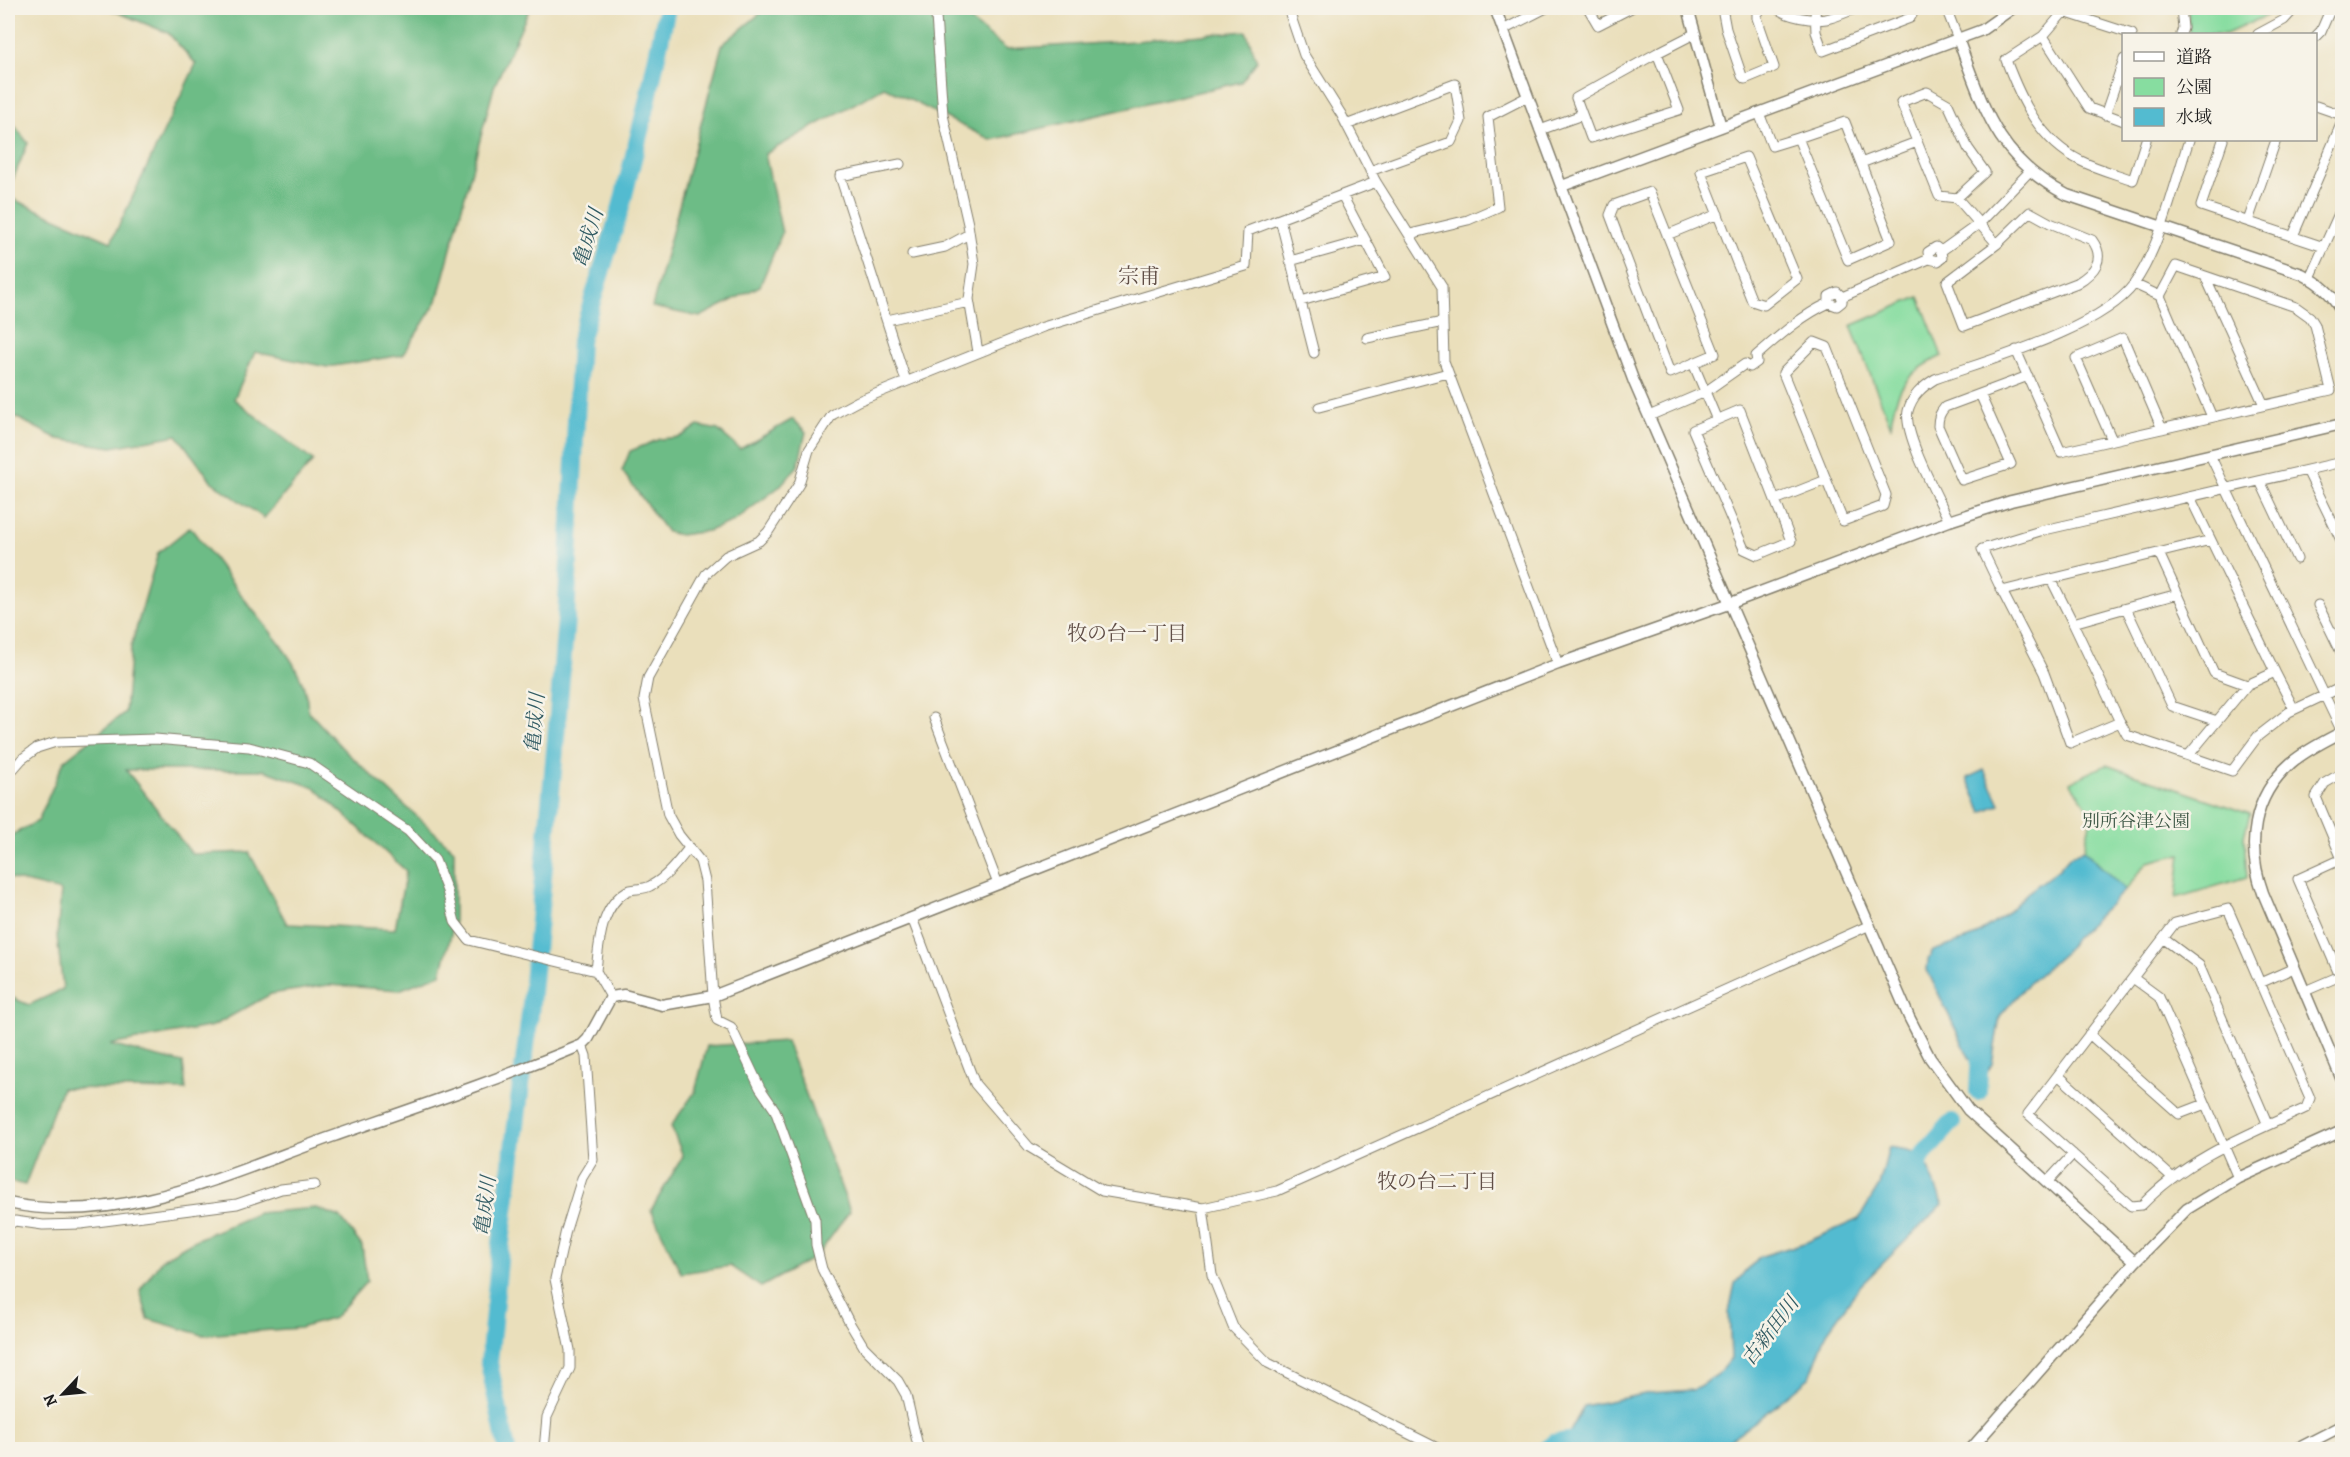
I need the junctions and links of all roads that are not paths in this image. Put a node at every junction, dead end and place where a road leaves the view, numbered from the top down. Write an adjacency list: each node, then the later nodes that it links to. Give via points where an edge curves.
1 (939, 8): 62 (street, via 936,16 943,115)
2 (1288, 8): 39 (street, via 1304,55)
3 (1495, 8): 21 (street)
4 (1546, 8): 21 (street)
5 (1588, 8): 6 (street, via 1598,24)
6 (1631, 8)
7 (1688, 8): 25 (street)
8 (1722, 8): 9 (street, via 1745,79 1774,67 1757,18)
9 (1762, 8)
10 (1776, 8): 20 (street)
11 (1815, 8): 20 (street)
12 (1858, 8): 20 (street, via 1827,19)
13 (1911, 8): 20 (street, via 1910,18 1823,51)
14 (1947, 8): 28 (street)
15 (2013, 8): 28 (street, via 1982,30)
16 (2181, 8): 23 (street)
17 (2295, 8): 24 (street)
18 (2331, 8): 26 (street)
19 (2065, 10): 22 (street); 27 (street)
20 (1816, 18)
21 (1503, 30): 31 (street)
22 (2129, 33)
23 (2181, 33)
24 (2260, 33)
25 (1694, 34): 29 (street); 40 (street)
26 (2317, 35)
27 (2043, 36): 35 (street, via 2083,101); 43 (street, via 2006,60 2018,93 2045,136 2082,161 2133,180)
28 (1958, 39): 33 (street); 51 (street, via 1990,122)
29 (1657, 53): 34 (street, via 1576,98); 34 (street, via 1679,110 1591,138)
30 (2122, 65): 35 (street)
31 (1527, 97): 41 (street); 63 (street, via 1488,117 1498,207 1468,220)
32 (2317, 106): 36 (street)
33 (1759, 113): 40 (street); 42 (street, via 1772,146)
34 (1582, 115): 41 (street)
35 (2105, 115): 37 (street)
36 (2343, 115)
37 (2122, 121)
38 (2343, 122): 65 (street)
39 (1346, 124): 50 (street); 50 (street, via 1455,84 1461,121 1451,142)
40 (1721, 127): 53 (street)
41 (1540, 130): 53 (street)
42 (1798, 138): 48 (street, via 1845,123); 48 (street, via 1848,260 1892,242)
43 (2146, 141)
44 (2189, 141): 61 (street)
45 (2223, 141): 59 (street, via 2201,206)
46 (2276, 141): 59 (street)
47 (1917, 142): 48 (street); 55 (street, via 1939,196); 55 (street, via 1901,102 1927,92 1948,104 1968,148 1985,172)
48 (1861, 163)
49 (900, 164): 78 (street, via 840,176)
50 (1370, 171): 52 (street)
51 (2030, 171): 60 (street); 61 (street, via 2067,195)
52 (1376, 182): 54 (street); 63 (street)
53 (1562, 186): 92 (street)
54 (1342, 195): 58 (street); 66 (street)
55 (1958, 198): 60 (street)
56 (2343, 207): 68 (street)
57 (1718, 214): 57 (street, via 1701,172 1746,157 1797,279 1764,304 1752,301); 64 (street)
58 (1280, 219): 70 (street); 82 (street, via 1248,231 1246,266 1043,327)
59 (2248, 221): 65 (street)
60 (1980, 223): 67 (street); 88 (street, via 1941,251 1931,249 1929,260 1842,297 1832,292 1829,303 1809,312 1756,356 1746,355 1745,364)
61 (2160, 227): 72 (street); 73 (street)
62 (969, 234): 69 (street, via 945,247); 76 (street, via 974,264)
63 (1410, 234): 79 (street, via 1442,287)
64 (1667, 235): 84 (street, via 1714,354); 84 (street, via 1650,192 1614,205 1610,215 1670,373)
65 (2293, 236): 68 (street)
66 (1365, 240): 70 (street); 75 (street, via 1385,277)
67 (1997, 244): 67 (street, via 2030,212 2092,240 2100,255 2092,272 2077,283 1964,326 1947,282)
68 (2324, 248): 72 (street)
69 (912, 254)
70 (1290, 261): 75 (street)
71 (2205, 276): 74 (street, via 2176,266); 90 (street); 90 (street, via 2296,307 2315,325 2331,390)
72 (2310, 278): 77 (street, via 2330,292)
73 (2134, 284): 74 (street); 81 (street, via 2120,300 2083,324)
74 (2160, 296): 93 (street)
75 (1301, 301): 83 (street)
76 (969, 302): 78 (street); 82 (street)
77 (2343, 312)
78 (886, 320): 87 (street)
79 (1443, 322): 80 (street); 85 (street)
80 (1367, 338)
81 (2016, 350): 86 (street); 106 (street, via 1935,379 1924,386 1908,412 1911,436)
82 (978, 352): 87 (street)
83 (1314, 352)
84 (1693, 363): 88 (street)
85 (1448, 373): 91 (street); 119 (street)
86 (2028, 376): 89 (street); 97 (street, via 2061,452)
87 (906, 381): 132 (street, via 832,415 809,450 799,484 768,532 759,541 726,556 706,574 648,678 644,699 668,815)
88 (1705, 392): 92 (street); 94 (street)
89 (1980, 394): 89 (street, via 1945,407 1938,418 1962,480 2011,464)
90 (2264, 405): 93 (street)
91 (1319, 407)
92 (1649, 416): 114 (street)
93 (2212, 417): 96 (street)
94 (1717, 420): 105 (street, via 1740,410); 105 (street, via 1693,430 1744,549 1757,555 1791,541)
95 (2343, 424): 98 (street)
96 (2162, 429): 97 (street); 97 (street, via 2123,338 2076,358)
97 (2112, 441)
98 (2210, 455): 103 (street); 106 (street, via 2011,501)
99 (2343, 462): 100 (street)
100 (2307, 470): 102 (street); 108 (street)
101 (1826, 480): 101 (street, via 1783,373 1814,342 1827,347 1886,495 1883,506 1843,521); 105 (street)
102 (2260, 481): 103 (street); 110 (street)
103 (2226, 489): 104 (street); 123 (street)
104 (2190, 497): 107 (street); 112 (street, via 2040,531 1982,549)
105 (1775, 500)
106 (1949, 521): 114 (street)
107 (2211, 540): 109 (street); 120 (street)
108 (2341, 540)
109 (2159, 553): 111 (street); 113 (street)
110 (2297, 559)
111 (2051, 579): 112 (street); 117 (street)
112 (2002, 591): 127 (street, via 2044,673 2070,743)
113 (2178, 594): 116 (street); 121 (street, via 2214,673)
114 (1731, 603): 119 (street); 136 (street)
115 (2318, 605): 118 (street)
116 (2126, 608): 117 (street); 126 (street, via 2172,706)
117 (2073, 623): 127 (street)
118 (2343, 654)
119 (1558, 664): 134 (street)
120 (2275, 672): 121 (street); 124 (street)
121 (2247, 685): 126 (street)
122 (2343, 687): 123 (street)
123 (2325, 696): 124 (street); 128 (street)
124 (2294, 709): 129 (street, via 2258,736 2232,771)
125 (934, 718): 134 (street)
126 (2217, 721): 129 (street)
127 (2120, 723): 129 (street, via 2127,735)
128 (2342, 732): 138 (street, via 2282,771 2256,818 2256,874)
129 (2188, 756)
130 (2343, 773): 133 (street, via 2325,783 2316,797)
131 (8, 775): 139 (street, via 37,748 56,742 167,740 249,747 309,763 408,831 435,860 455,922 469,940)
132 (689, 848): 139 (street, via 673,868 649,887 627,891 609,910 601,930); 144 (street, via 700,861 705,882)
133 (2343, 859): 141 (street, via 2298,879)
134 (998, 884): 135 (street)
135 (912, 918): 144 (street); 160 (street, via 975,1084 1029,1147 1102,1191)
136 (1870, 925): 157 (street, via 1930,1058 1968,1110); 160 (street, via 1277,1191)
137 (2164, 939): 140 (street); 142 (street, via 2175,923 2228,909); 151 (street, via 2199,965)
138 (2295, 968): 142 (street); 143 (street)
139 (596, 971): 145 (street)
140 (2133, 978): 146 (street); 150 (street, via 2158,997)
141 (2341, 978): 143 (street)
142 (2260, 983): 151 (street, via 2310,1098 2306,1108)
143 (2305, 991): 149 (street)
144 (713, 996): 145 (street, via 662,1005 624,995); 165 (street, via 717,1020 731,1027 775,1110 815,1220 822,1269 864,1347 898,1381 906,1395)
145 (611, 997): 147 (street)
146 (2089, 1034): 148 (street); 150 (street, via 2179,1114)
147 (582, 1045): 159 (street, via 192,1187 149,1199 87,1207 26,1207); 164 (street, via 593,1160 582,1178 555,1279 570,1368 547,1417)
148 (2058, 1075): 154 (street, via 2028,1114); 155 (street)
149 (2343, 1080)
150 (2205, 1104): 153 (street)
151 (2268, 1125): 153 (street)
152 (2343, 1131): 156 (street)
153 (2224, 1145): 155 (street); 156 (street)
154 (2073, 1154): 155 (street, via 2131,1206 2142,1205); 157 (street)
155 (2173, 1178)
156 (2238, 1178): 162 (street, via 2187,1209)
157 (2048, 1182): 162 (street)
158 (315, 1185): 161 (street, via 281,1189 237,1204 172,1213 81,1224 15,1221)
159 (8, 1203)
160 (1203, 1208): 166 (street, via 1212,1275 1233,1327 1268,1363)
161 (8, 1225)
162 (2135, 1262): 167 (street)
163 (2343, 1426): 168 (street)
164 (544, 1449)
165 (919, 1449)
166 (1441, 1449)
167 (1970, 1449)
168 (2295, 1449)

